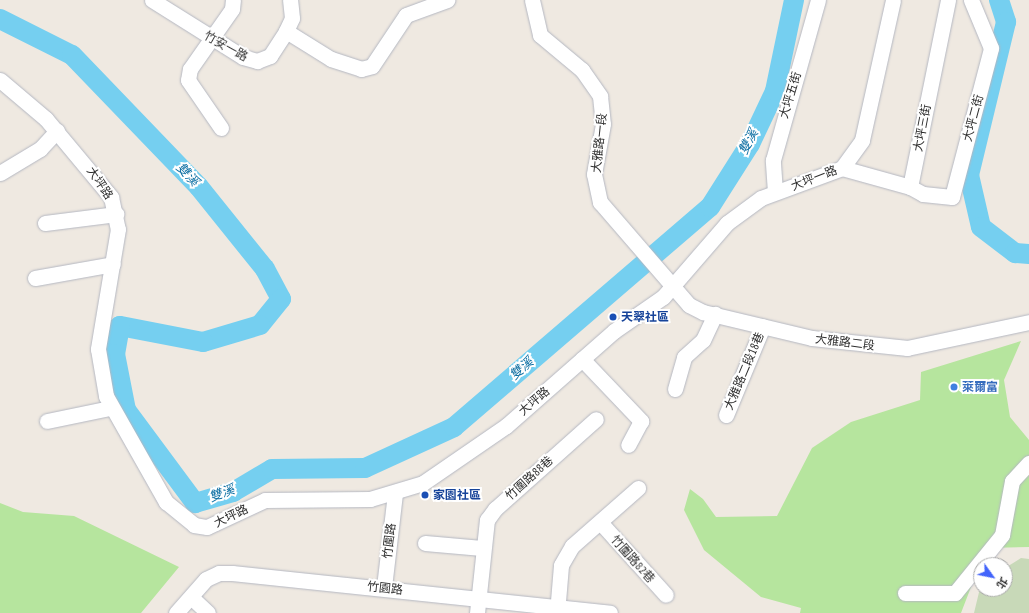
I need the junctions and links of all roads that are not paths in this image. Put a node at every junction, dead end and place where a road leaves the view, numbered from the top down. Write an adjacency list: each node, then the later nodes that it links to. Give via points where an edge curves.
1 (152, 0): 11 (street, 竹安一路)
2 (233, 0): 11 (street, via 232,9)
3 (290, 0): 10 (street, 竹安一路, via 292,18)
4 (447, 0): 10 (street, via 406,15 372,66 361,69 331,58)
5 (532, 0): 23 (street, 大雅路一段, via 540,35 582,70 600,96 603,124 596,160 595,188 608,215)
6 (818, 0): 18 (street, 大坪五街, via 773,160)
7 (894, 0): 15 (street, 大坪一路, via 862,140)
8 (948, 0): 17 (street, 大坪三街)
9 (971, 0): 17 (street, 大坪二街, via 991,48 952,197 923,194)
10 (286, 31): 11 (street, 竹安一路, via 270,56 257,61)
11 (211, 38): 13 (street, via 190,70 188,80)
12 (0, 80): 14 (street, 大坪路)
13 (222, 128)
14 (57, 131): 16 (street, via 40,149); 19 (street, 大坪路, via 104,186)
15 (842, 168): 17 (street); 18 (street, 大坪一路)
16 (0, 173)
17 (910, 187)
18 (775, 192): 23 (street, 大坪一路, via 749,206 710,238)
19 (116, 214): 20 (street); 21 (street, 大坪路, via 118,229)
20 (45, 223)
21 (113, 264): 22 (street); 29 (street, 大坪路, via 98,349)
22 (35, 278)
23 (667, 281): 24 (street, 大雅路二段, via 689,305); 27 (street, 大坪路)
24 (715, 314): 26 (street, 大雅路二段); 28 (street, via 703,340 684,357)
25 (1029, 322): 26 (street, 大雅路二段, via 907,348 812,338)
26 (763, 326): 30 (street, 大雅路二段18巷)
27 (582, 359): 33 (street, via 641,421); 36 (street, 大坪路, via 474,450 423,483)
28 (675, 389)
29 (110, 408): 32 (street); 36 (street, 大坪路, via 166,502 194,525 216,526 265,500 370,499)
30 (726, 415)
31 (596, 419): 39 (street, 竹圍路88巷, via 495,509 487,520)
32 (47, 421)
33 (628, 445)
34 (1029, 464): 41 (street, via 1012,481 1002,535 955,593)
35 (638, 488): 37 (street)
36 (395, 494): 40 (street, 竹圍路)
37 (600, 522): 42 (street, 竹圍路82巷); 45 (street, via 572,546 561,565)
38 (425, 542): 39 (street)
39 (482, 548): 44 (street, 竹圍路88巷)
40 (384, 587): 43 (street, 竹園路, via 219,573 206,579); 44 (street, 竹園路)
41 (905, 593)
42 (666, 595)
43 (191, 597): 46 (street, 竹園路); 47 (street)
44 (478, 606): 45 (street, 竹園路)
45 (557, 610): 48 (street, 竹園路)
46 (176, 613)
47 (208, 613)
48 (610, 613)

